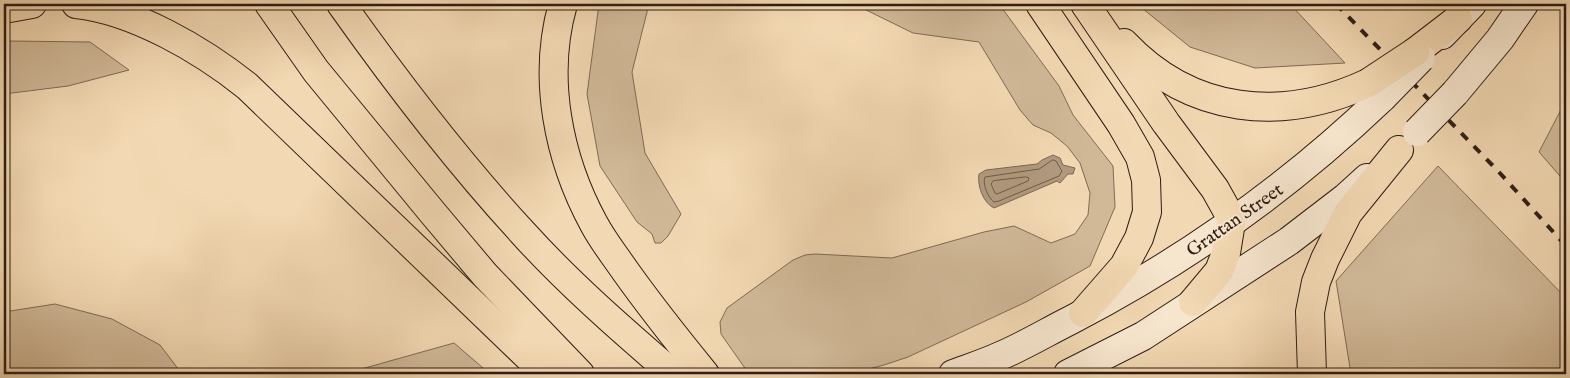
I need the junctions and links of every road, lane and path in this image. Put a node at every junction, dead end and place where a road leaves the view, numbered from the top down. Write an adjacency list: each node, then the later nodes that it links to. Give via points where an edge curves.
1 (32, 4): 9 (highway)
2 (76, 4): 16 (highway, via 99,8 151,27 196,49 248,86)
3 (269, 4): 17 (highway, via 316,71 432,212 485,274)
4 (341, 4): 18 (highway, via 447,144 522,233 601,312)
5 (563, 4): 19 (highway, via 556,35 554,76 558,120 570,168 595,225 610,249 652,309)
6 (1040, 4): 15 (highway, via 1126,132 1140,157 1146,180 1146,212 1139,238 1124,266)
7 (1086, 4): 11 (highway, via 1156,72 1227,104 1249,107 1303,105); 13 (highway, via 1215,190)
8 (1524, 4): 12 (main road, bridge, via 1455,93)
9 (4, 9)
10 (1465, 11): 11 (highway, bridge)
11 (1375, 90): 13 (main road, Grattan Street, via 1326,150)
12 (1408, 141): 14 (main road, via 1345,198 1289,241); 22 (highway, via 1348,213 1325,259 1310,312)
13 (1231, 222): 14 (highway, via 1226,253 1219,271); 15 (main road, Grattan Street, via 1121,294)
14 (1194, 302): 21 (main road, via 1143,336)
15 (1083, 313): 20 (main road, Grattan Street, via 1000,356)
16 (546, 374)
17 (580, 374)
18 (673, 374)
19 (705, 374)
20 (953, 374)
21 (1068, 374)
22 (1312, 374)

